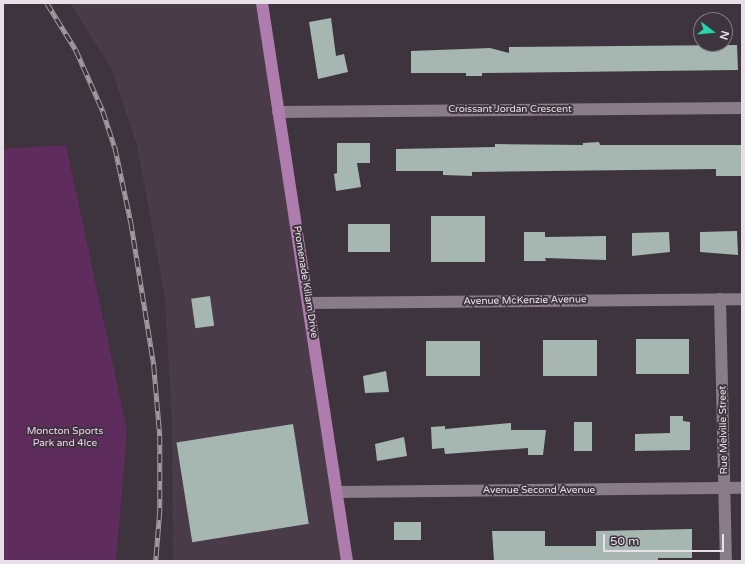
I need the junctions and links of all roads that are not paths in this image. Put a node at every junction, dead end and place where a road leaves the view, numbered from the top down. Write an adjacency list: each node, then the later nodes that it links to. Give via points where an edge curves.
1 (262, 3): 3 (main road, Promenade Killam Drive)
2 (742, 108): 3 (street, Croissant Jordan Crescent)
3 (278, 112): 6 (main road, Promenade Killam Drive)
4 (720, 299): 5 (street, Avenue McKenzie Avenue); 6 (street, Avenue McKenzie Avenue); 8 (street, Rue Melville Street)
5 (742, 299)
6 (308, 303): 9 (main road, Promenade Killam Drive)
7 (742, 488): 8 (street, Avenue Second Avenue)
8 (724, 489): 9 (street, Avenue Second Avenue); 11 (street, Rue Melville Street)
9 (337, 492): 10 (main road, Promenade Killam Drive)
10 (347, 561)
11 (726, 561)

